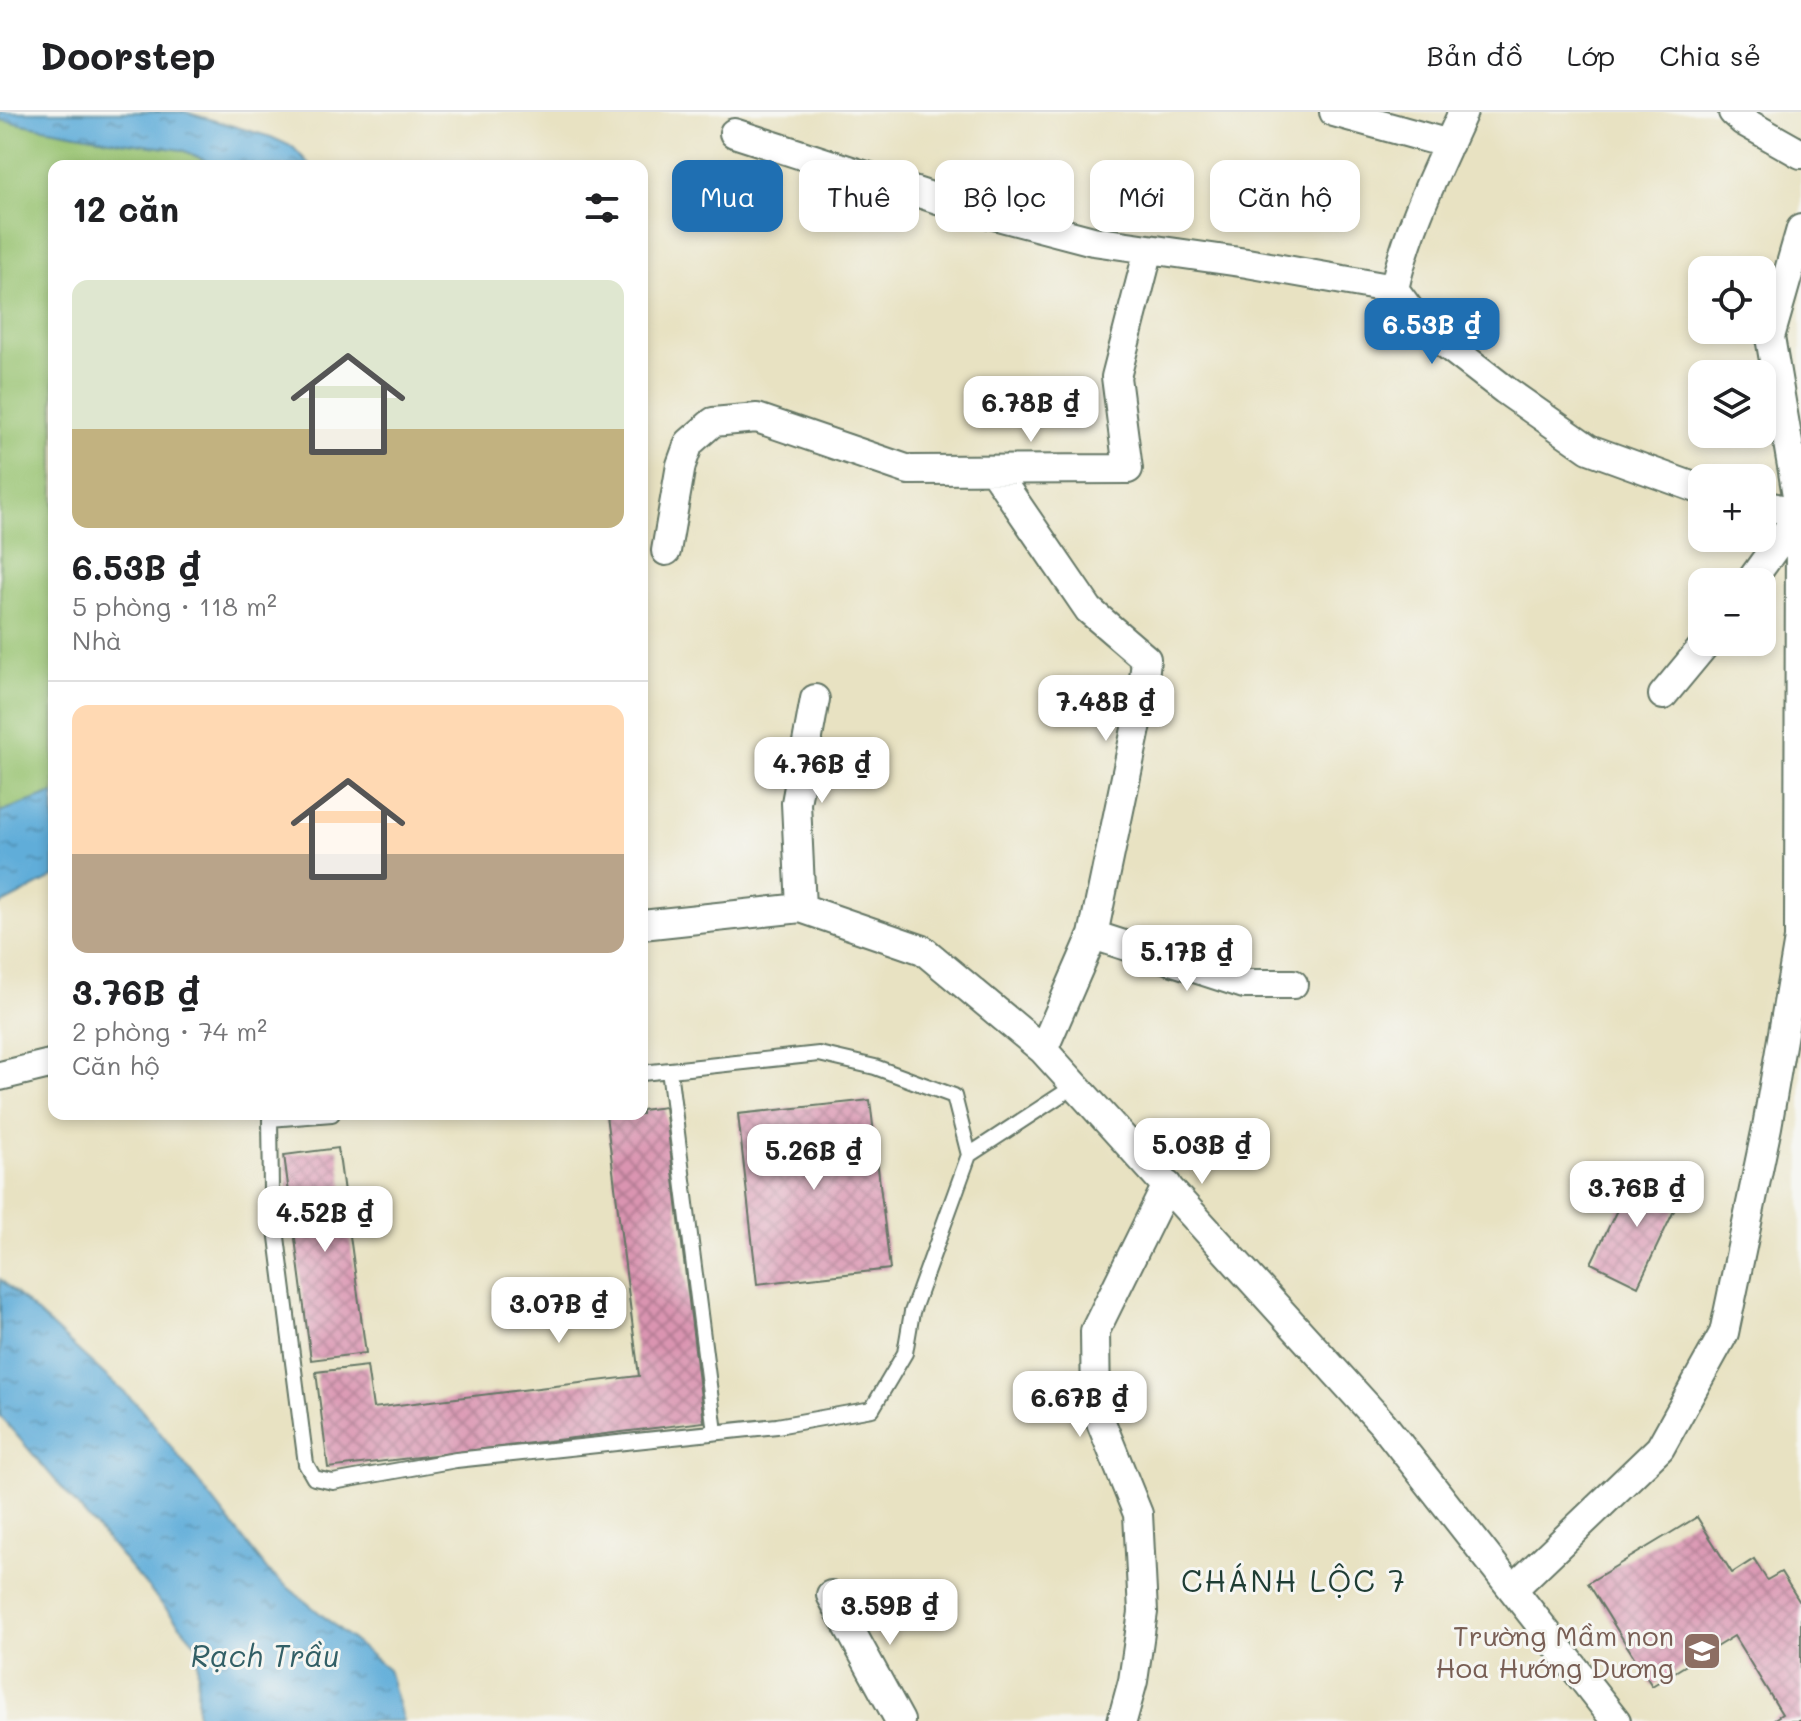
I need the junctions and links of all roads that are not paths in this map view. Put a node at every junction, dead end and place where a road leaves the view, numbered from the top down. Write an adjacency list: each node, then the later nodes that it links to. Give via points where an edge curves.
1 (1334, 112): 5 (street)
2 (1463, 112): 5 (street)
3 (1733, 112): 6 (street)
4 (734, 133): 8 (street, via 956,205 1093,241)
5 (1449, 144): 9 (street, via 1422,203)
6 (1801, 154)
7 (1801, 229): 13 (street, via 1770,337)
8 (1149, 249): 9 (street); 10 (street, via 1116,377 1128,469)
9 (1394, 289): 11 (street, via 1420,324 1589,449)
10 (994, 471): 14 (street, via 909,470 757,418 713,422 689,443); 21 (street, via 1089,610 1146,659)
11 (1688, 485)
12 (1776, 508): 13 (street)
13 (1800, 513): 15 (street); 33 (street, via 1799,939 1724,1333 1660,1448)
14 (666, 551)
15 (1760, 568)
16 (1695, 656): 17 (street)
17 (1663, 695)
18 (815, 699): 19 (street, via 796,803)
19 (801, 908): 20 (street); 23 (street, via 923,950)
20 (648, 924)
21 (1093, 935): 22 (street, via 1244,984); 23 (street)
22 (1293, 984)
23 (1043, 1050): 28 (street)
24 (48, 1064): 27 (street)
25 (669, 1070): 26 (lane); 30 (lane, via 819,1054 875,1067 954,1096); 32 (lane)
26 (648, 1072)
27 (0, 1076)
28 (1076, 1085): 30 (lane); 31 (street)
29 (270, 1120): 32 (lane, via 279,1260 306,1464 314,1478 333,1482 456,1460)
30 (969, 1155): 32 (lane, via 912,1312 905,1353 872,1409)
31 (1167, 1185): 33 (street, via 1382,1423); 36 (street, via 1095,1331 1096,1410 1138,1514 1143,1612)
32 (715, 1432)
33 (1513, 1589): 37 (street)
34 (831, 1595): 35 (street)
35 (891, 1718)
36 (1122, 1721)
37 (1616, 1721)

